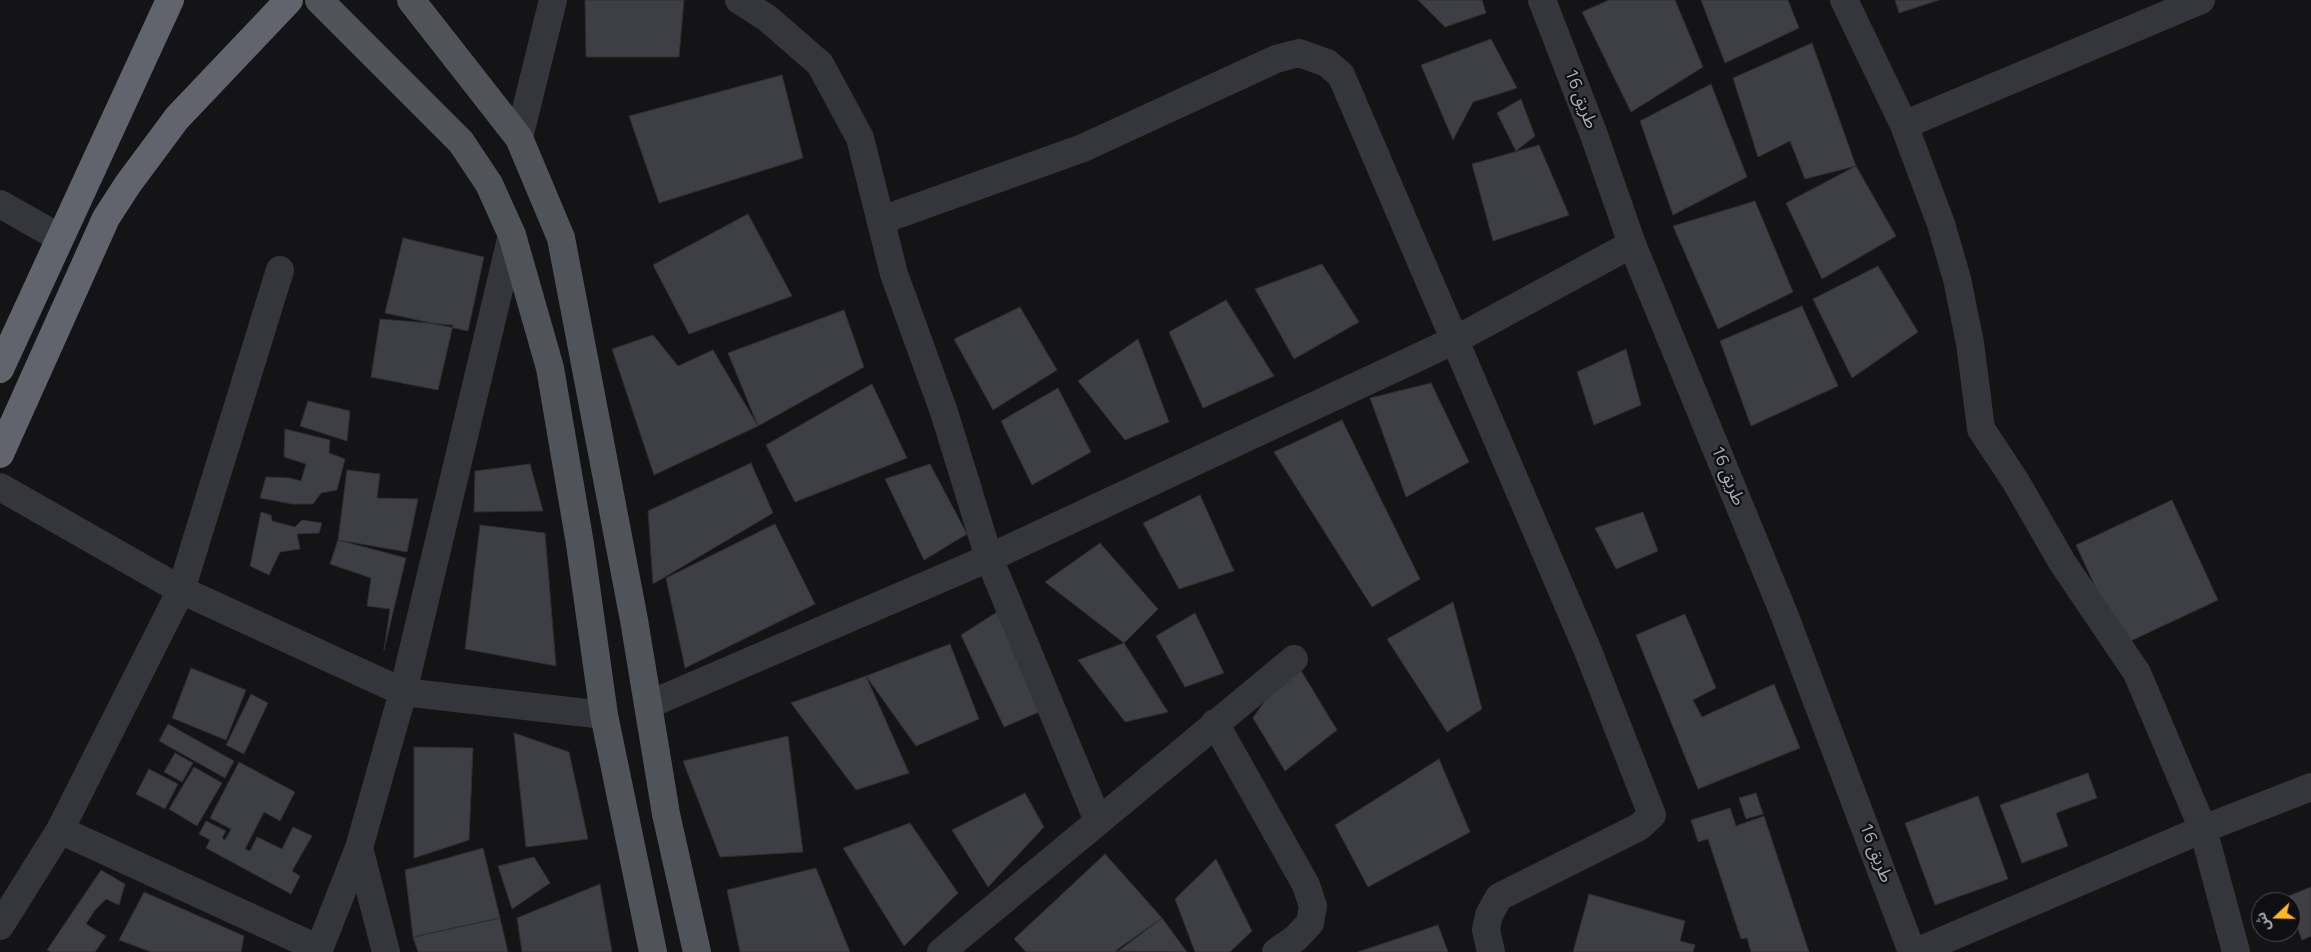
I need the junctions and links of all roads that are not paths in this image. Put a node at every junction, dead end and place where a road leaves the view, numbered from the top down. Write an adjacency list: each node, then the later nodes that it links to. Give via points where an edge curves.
1 (170, 0): 15 (highway)
2 (289, 0): 20 (highway, via 177,118 106,218)
3 (319, 0): 14 (main road, via 461,142 489,184)
4 (411, 0): 11 (main road)
5 (553, 0): 11 (street)
6 (739, 0): 13 (street, via 767,18 820,64 860,138)
7 (1542, 0): 16 (street, طريق 16)
8 (1844, 0): 10 (street)
9 (2201, 0): 10 (street)
10 (1904, 125): 31 (street, via 1957,279 1970,343 1981,429 2062,562 2137,673)
11 (518, 138): 26 (main road, via 561,238)
12 (0, 204): 15 (street)
13 (882, 220): 18 (street, via 1083,148 1276,59 1299,53 1327,63 1341,75); 22 (street, via 894,274 944,412)
14 (512, 235): 25 (street); 27 (main road, via 550,368 580,544)
15 (60, 238): 19 (highway)
16 (1632, 244): 18 (street); 42 (street, طريق 16, via 1784,614)
17 (280, 270): 23 (street)
18 (1456, 340): 22 (street); 41 (street, via 1588,651 1652,815 1639,828 1500,897 1489,915 1486,930)
19 (0, 369)
20 (0, 454)
21 (0, 487): 23 (street)
22 (989, 558): 26 (street); 30 (street)
23 (181, 590): 25 (street); 32 (street)
24 (1294, 659): 28 (street)
25 (403, 692): 27 (street); 33 (street)
26 (648, 705): 38 (main road, via 666,814)
27 (604, 715): 37 (main road)
28 (1215, 723): 30 (street); 40 (street, via 1306,885 1313,906 1310,923)
29 (2311, 786): 31 (street)
30 (1098, 821): 39 (street)
31 (2203, 829): 43 (street); 44 (street)
32 (60, 830): 34 (street); 35 (street)
33 (359, 848): 35 (street); 36 (street)
34 (0, 926)
35 (319, 951)
36 (386, 952)
37 (653, 952)
38 (697, 952)
39 (941, 952)
40 (1276, 952)
41 (1491, 952)
42 (1912, 952)
43 (1916, 952)
44 (2236, 952)

